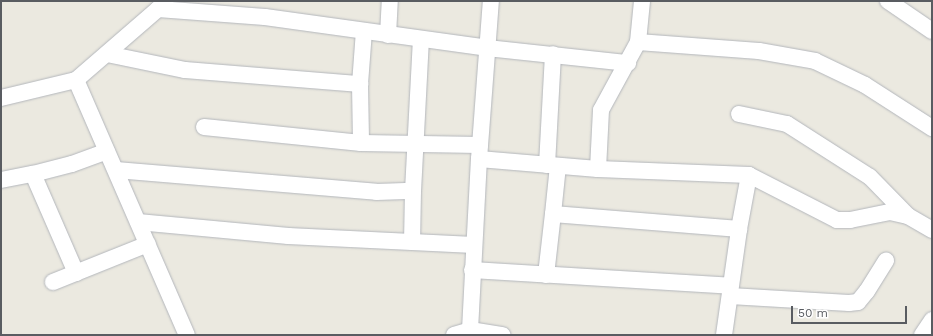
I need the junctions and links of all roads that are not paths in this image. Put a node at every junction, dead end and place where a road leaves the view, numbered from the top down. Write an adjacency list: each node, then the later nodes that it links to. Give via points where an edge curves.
1 (390, 1): 9 (street)
2 (491, 1): 12 (street)
3 (642, 1): 11 (street)
4 (888, 1): 6 (street)
5 (163, 5): 7 (street); 13 (street)
6 (908, 7): 8 (street)
7 (364, 31): 9 (street); 17 (street)
8 (932, 31)
9 (388, 35): 10 (street)
10 (421, 39): 12 (street); 23 (street)
11 (638, 42): 15 (street); 21 (street, via 759,51 815,61 865,85)
12 (488, 48): 14 (street); 25 (street)
13 (107, 54): 16 (street); 17 (street, via 185,70)
14 (553, 54): 15 (street); 26 (street)
15 (628, 63): 27 (street, via 601,110)
16 (76, 80): 18 (street); 24 (street)
17 (360, 84): 22 (street)
18 (1, 98)
19 (739, 114): 34 (street, via 787,124 870,177)
20 (204, 127): 22 (street)
21 (932, 128)
22 (361, 142): 23 (street)
23 (416, 144): 25 (street); 32 (street)
24 (107, 151): 28 (street); 29 (street, via 72,164)
25 (479, 152): 26 (street); 40 (street)
26 (552, 165): 27 (street); 33 (street)
27 (598, 169): 30 (street)
28 (116, 170): 32 (street, via 376,192); 35 (street)
29 (33, 174): 31 (street); 43 (street)
30 (749, 175): 34 (street, via 837,220 890,212); 36 (street)
31 (1, 180)
32 (413, 191): 38 (street)
33 (553, 214): 36 (street); 44 (street)
34 (908, 216): 37 (street)
35 (138, 222): 38 (street, via 288,236); 39 (street)
36 (739, 229): 46 (street)
37 (932, 230)
38 (412, 242): 40 (street)
39 (148, 244): 43 (street); 49 (street)
40 (474, 245): 42 (street)
41 (886, 261): 46 (street, via 858,302 849,304)
42 (472, 270): 44 (street); 48 (street)
43 (76, 273): 45 (street)
44 (546, 275): 46 (street)
45 (53, 282)
46 (730, 291): 52 (street)
47 (932, 320): 53 (street)
48 (470, 330): 50 (street); 51 (street)
49 (187, 335)
50 (454, 335)
51 (503, 335)
52 (724, 335)
53 (922, 335)

